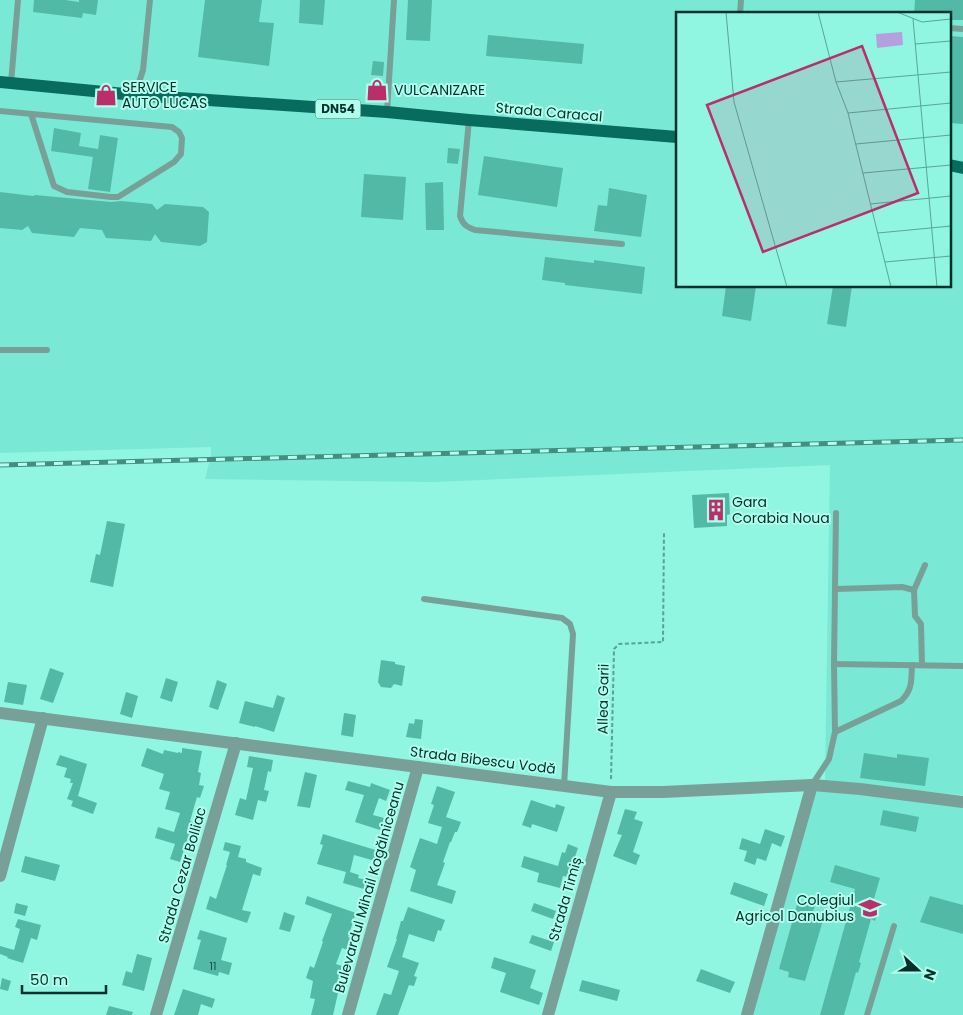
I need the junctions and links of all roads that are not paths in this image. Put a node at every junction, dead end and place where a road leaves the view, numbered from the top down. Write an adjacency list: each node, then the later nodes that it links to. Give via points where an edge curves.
1 (18, 0): 6 (lane)
2 (150, 0): 7 (lane, via 143,70)
3 (394, 0): 9 (lane)
4 (950, 28): 5 (lane)
5 (963, 29)
6 (6, 83): 7 (main road, Strada Caracal / DN54)
7 (135, 95): 9 (main road, Strada Caracal / DN54)
8 (0, 111): 10 (lane)
9 (387, 112): 11 (main road, Strada Caracal / DN54)
10 (31, 114): 10 (lane, via 172,127 182,138 181,154 174,162 118,197 67,192 54,186)
11 (469, 120): 12 (main road, Strada Caracal / DN54); 15 (lane, via 460,216 467,227)
12 (676, 137)
13 (950, 165): 14 (main road)
14 (963, 168)
15 (622, 244)
16 (0, 350): 17 (lane)
17 (47, 350)
18 (836, 513): 20 (lane)
19 (925, 565): 21 (lane)
20 (835, 590): 21 (lane, via 902,586); 23 (lane)
21 (914, 590): 25 (lane, via 914,616 921,624)
22 (424, 599): 33 (lane, via 562,618 570,624 573,634)
23 (834, 664): 24 (lane); 29 (lane)
24 (912, 665): 25 (lane); 29 (lane, via 909,693 901,701)
25 (922, 665): 26 (lane)
26 (963, 666)
27 (0, 713): 28 (street, Strada Bibescu Vodă)
28 (43, 718): 30 (street, Strada Bibescu Vodă); 36 (street)
29 (835, 732): 32 (lane, via 829,758)
30 (236, 743): 31 (street, Strada Bibescu Vodă); 38 (street, Strada Cezar Bolliac)
31 (418, 767): 33 (street, Strada Bibescu Vodă); 39 (street, Bulevardul Mihail Kogălniceanu)
32 (812, 785): 34 (street, Strada Bibescu Vodă); 35 (street, Strada Bibescu Vodă); 41 (street)
33 (564, 786): 34 (street, Strada Bibescu Vodă)
34 (611, 792): 40 (street, Strada Timiș)
35 (963, 802)
36 (0, 876)
37 (894, 926): 42 (lane)
38 (156, 1015)
39 (348, 1015)
40 (548, 1015)
41 (746, 1015)
42 (867, 1015)

